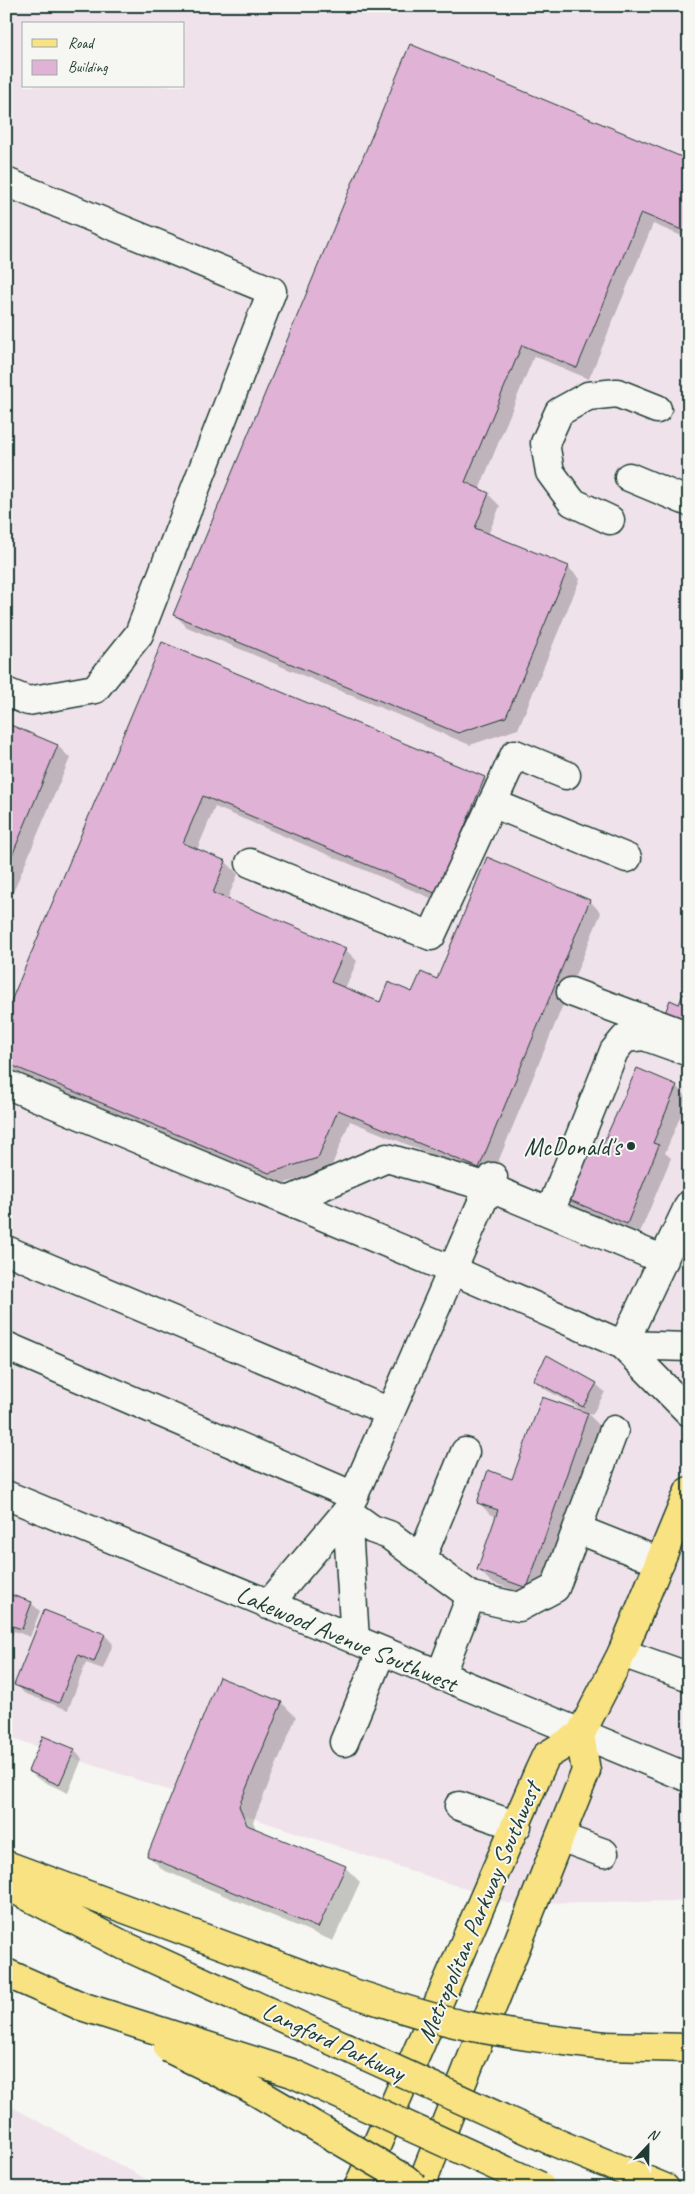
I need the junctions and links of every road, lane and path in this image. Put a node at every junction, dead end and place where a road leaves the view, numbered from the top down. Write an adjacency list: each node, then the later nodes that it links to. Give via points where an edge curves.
1 (6, 182): 6 (street, via 272,291 139,634 95,689 28,701)
2 (657, 409): 5 (street, via 617,393 588,396 559,412 544,442 550,472 572,502)
3 (629, 476): 4 (street)
4 (689, 502)
5 (610, 520)
6 (6, 692)
7 (566, 775): 8 (street, via 514,754)
8 (492, 804): 9 (street); 10 (street, via 431,936)
9 (627, 858)
10 (250, 863)
11 (571, 992): 12 (street)
12 (689, 1036)
13 (689, 1052): 18 (street, via 644,1036 625,1038 614,1052)
14 (6, 1084): 16 (street)
15 (490, 1182): 16 (street, via 387,1158); 18 (street); 21 (street)
16 (288, 1201): 21 (street)
17 (689, 1205): 20 (street)
18 (550, 1212): 20 (street)
19 (6, 1250): 25 (street)
20 (664, 1260): 22 (street)
21 (452, 1270): 22 (street); 25 (street)
22 (623, 1345): 24 (street); 26 (street)
23 (6, 1346): 31 (street)
24 (689, 1346)
25 (390, 1412): 31 (street)
26 (689, 1412)
27 (614, 1430): 33 (street)
28 (465, 1452): 34 (street)
29 (689, 1491): 32 (main road)
30 (6, 1495): 37 (street, Lakewood Avenue Southwest)
31 (350, 1504): 34 (street, via 372,1529 389,1535); 37 (street); 38 (street)
32 (682, 1526): 35 (main road)
33 (577, 1529): 35 (street); 36 (street, via 555,1588 519,1607)
34 (421, 1559): 36 (street)
35 (660, 1562): 40 (main road)
36 (471, 1596): 41 (street)
37 (268, 1605): 38 (street, Lakewood Avenue Southwest)
38 (355, 1640): 39 (street, Lakewood Avenue Southwest)
39 (381, 1652): 41 (street, Lakewood Avenue Southwest); 44 (street)
40 (622, 1653): 42 (street); 43 (main road)
41 (440, 1676): 43 (street, Lakewood Avenue Southwest)
42 (687, 1676)
43 (580, 1735): 45 (street, Lakewood Avenue Southwest); 47 (main road, Metropolitan Parkway Southwest, via 546,1756); 48 (main road, Metropolitan Parkway Southwest, via 586,1771)
44 (344, 1742)
45 (689, 1778)
46 (459, 1806): 47 (street)
47 (517, 1826): 56 (main road, Metropolitan Parkway Southwest)
48 (560, 1837): 49 (street); 58 (main road, Metropolitan Parkway Southwest)
49 (604, 1853)
50 (6, 1865): 54 (main road, bridge, via 406,2010 467,2026 538,2038 606,2046)
51 (6, 1885): 59 (main road, Langford Parkway, bridge, via 125,1946 552,2141)
52 (6, 1973): 53 (main road, Langford Parkway)
53 (81, 2006): 55 (main road, Langford Parkway, bridge, via 292,2072); 57 (main road, bridge, via 248,2086)
54 (689, 2048)
55 (542, 2187)
56 (358, 2188)
57 (416, 2188)
58 (420, 2188)
59 (666, 2188)

